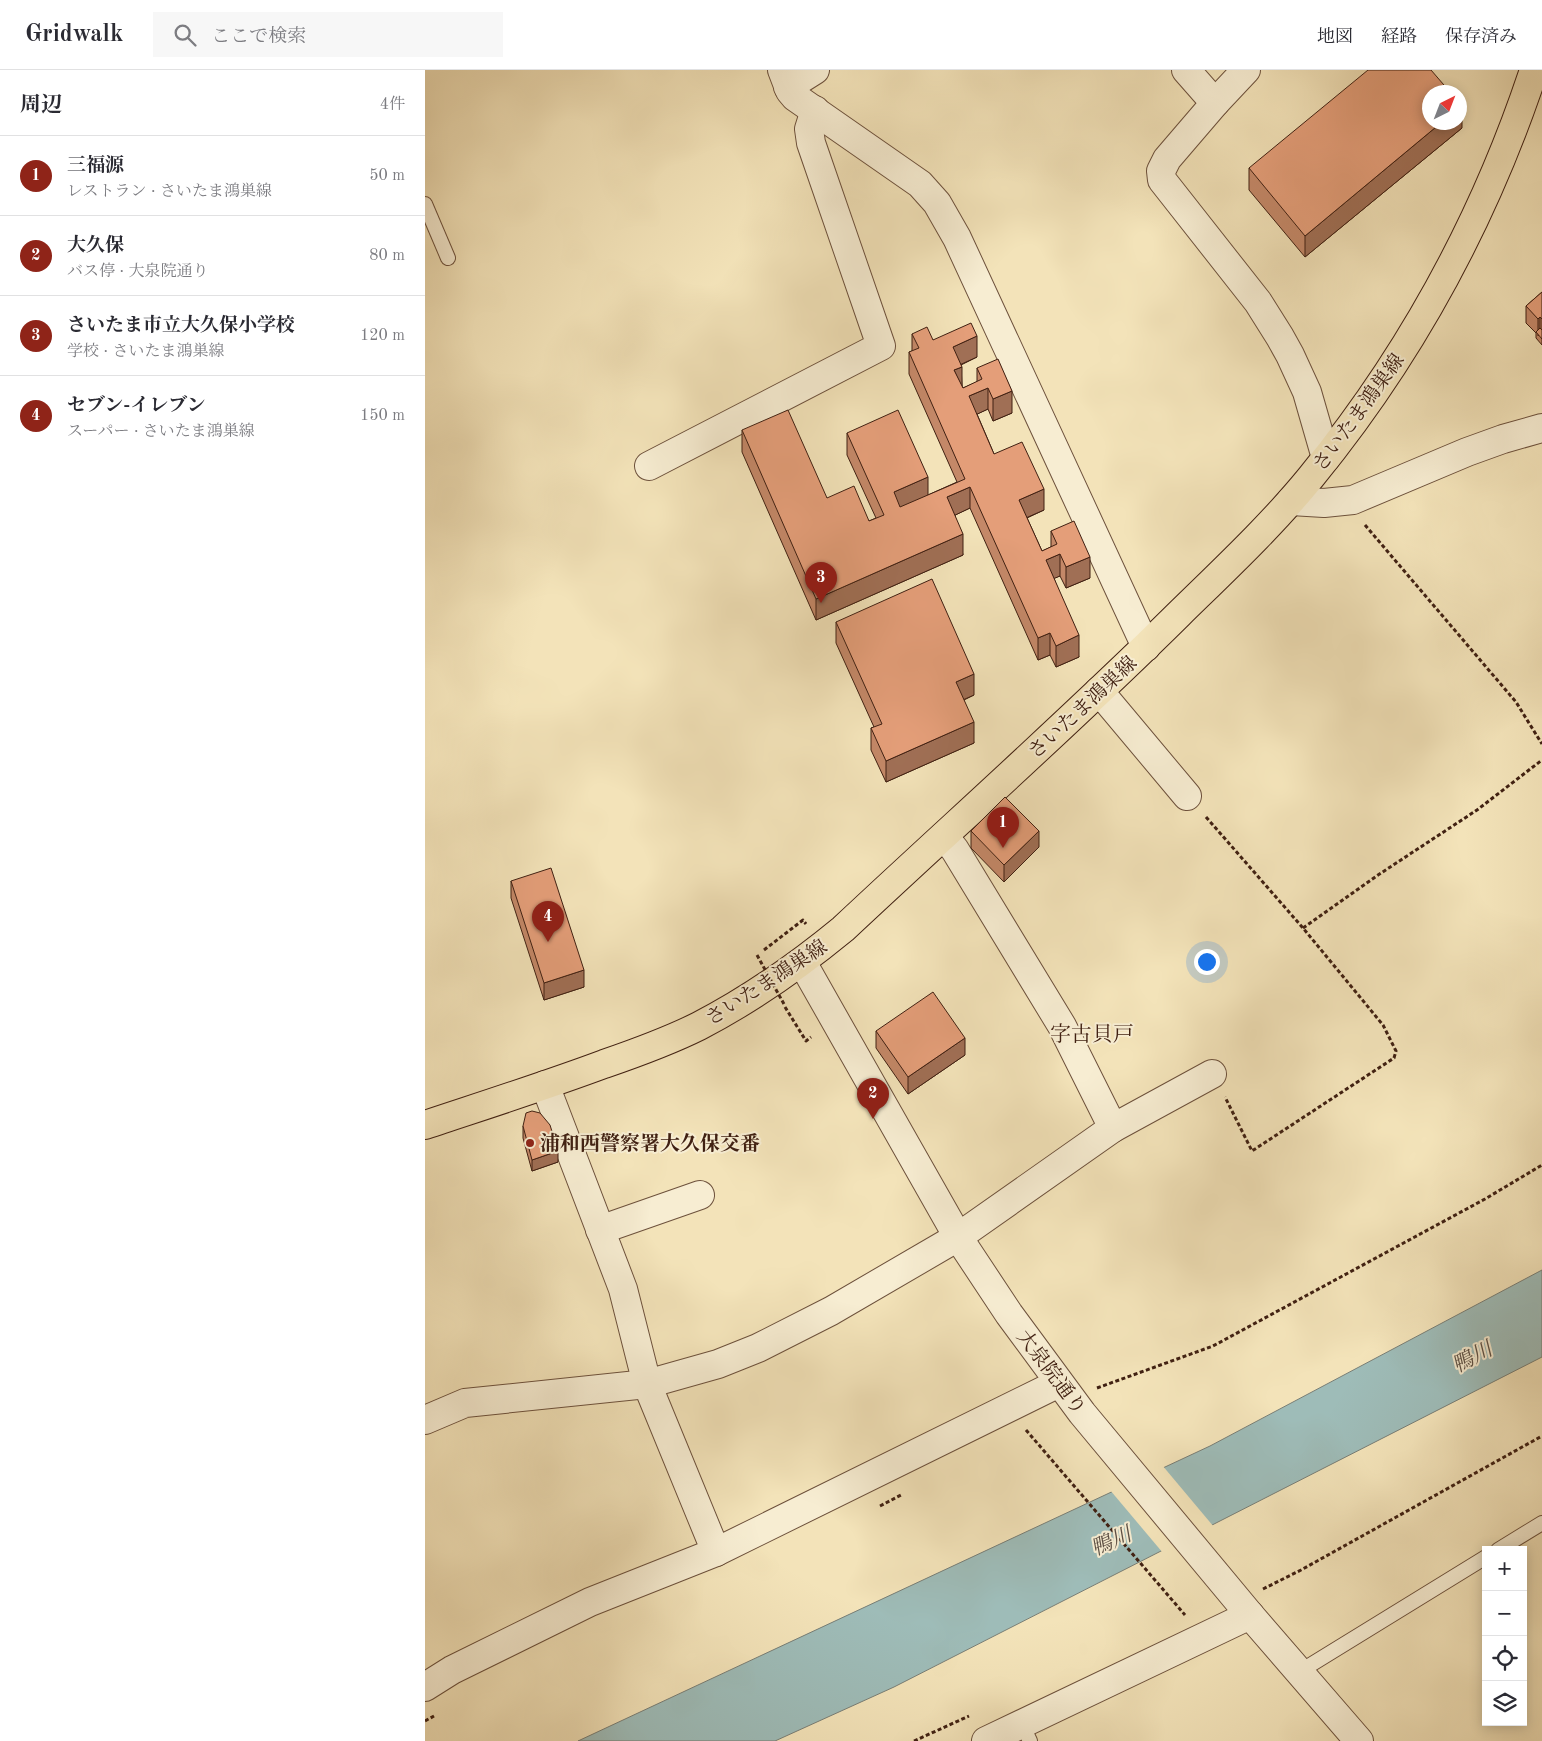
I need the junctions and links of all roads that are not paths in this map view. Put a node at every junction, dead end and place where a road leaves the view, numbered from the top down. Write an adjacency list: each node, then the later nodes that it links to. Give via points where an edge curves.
1 (815, 70): 5 (street)
2 (1186, 70): 6 (street)
3 (1246, 70): 6 (street)
4 (1534, 70): 11 (main road, さいたま鴻巣線, via 1477,215 1442,282 1380,384)
5 (785, 79): 7 (street, via 795,97)
6 (1215, 103): 11 (street, via 1167,159 1161,175 1165,185 1258,302 1280,337 1307,392)
7 (815, 110): 12 (street, via 809,129 811,143 881,346); 14 (street, via 910,176 945,215)
8 (425, 204): 9 (lane)
9 (448, 258)
10 (1542, 428): 13 (street, via 1467,452 1353,500 1324,503)
11 (1326, 458): 13 (main road, さいたま鴻巣線)
12 (649, 466)
13 (1291, 501): 14 (main road, さいたま鴻巣線)
14 (1146, 647): 15 (main road, さいたま鴻巣線)
15 (1099, 691): 16 (street); 17 (main road, さいたま鴻巣線)
16 (1187, 796)
17 (944, 836): 18 (main road, さいたま鴻巣線, via 843,929); 22 (street, via 1063,1026)
18 (802, 962): 20 (main road, さいたま鴻巣線, via 751,997 698,1026); 25 (street, 大泉院通り)
19 (1212, 1074): 22 (street)
20 (545, 1086): 21 (main road, さいたま鴻巣線); 24 (street)
21 (426, 1123)
22 (1113, 1128): 25 (street)
23 (699, 1195): 24 (street)
24 (600, 1230): 27 (street, via 623,1289)
25 (958, 1237): 26 (street, 大泉院通り); 27 (street, via 831,1311 758,1348 718,1364)
26 (1059, 1383): 31 (street); 33 (street, 大泉院通り, via 1087,1402 1229,1589)
27 (647, 1384): 28 (street, via 465,1403); 31 (street)
28 (425, 1420)
29 (1542, 1523): 30 (lane)
30 (1505, 1546)
31 (716, 1552): 35 (street, via 590,1602 452,1670)
32 (1482, 1559): 34 (lane)
33 (1255, 1602): 34 (street, 大泉院通り); 36 (street)
34 (1299, 1672): 37 (street, 大泉院通り)
35 (425, 1687)
36 (1026, 1732): 38 (street)
37 (1351, 1739)
38 (986, 1741)

